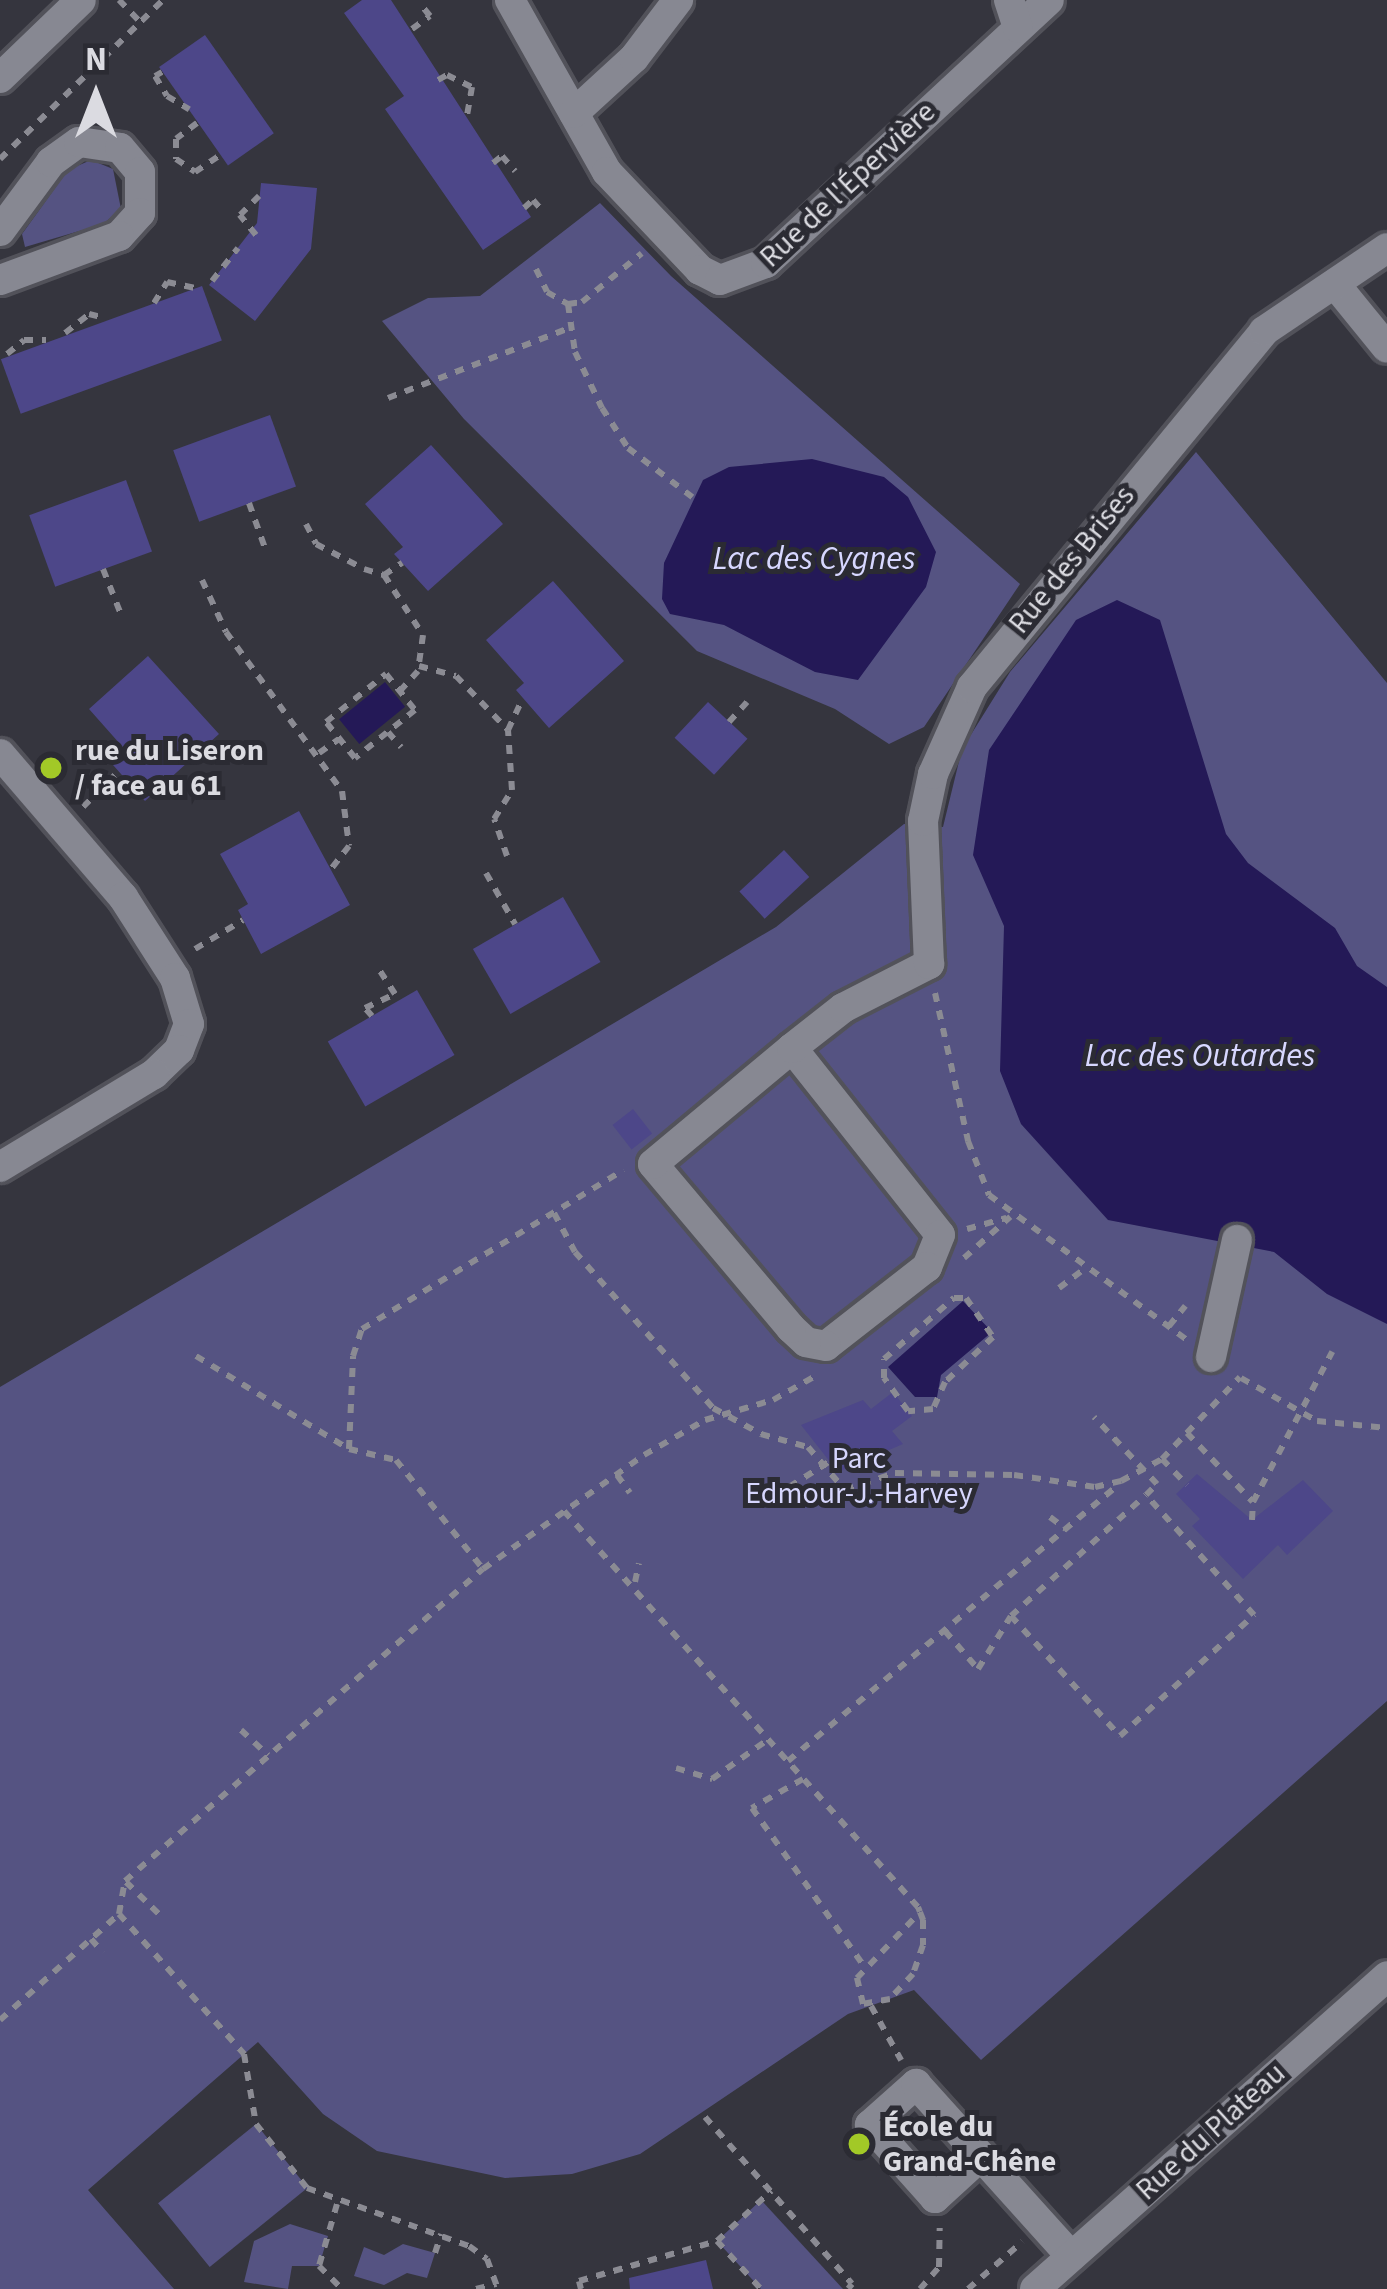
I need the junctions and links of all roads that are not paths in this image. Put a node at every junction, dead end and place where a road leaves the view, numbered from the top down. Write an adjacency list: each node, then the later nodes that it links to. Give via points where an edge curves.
1 (81, 0): 6 (street)
2 (510, 0): 7 (street, Rue de l'Épervière)
3 (678, 0): 7 (street, via 634,58)
4 (1049, 0): 5 (street, Rue de l'Épervière)
5 (1014, 14): 7 (street, Rue de l'Épervière, via 766,263 732,280 710,277 645,217 607,172)
6 (0, 78)
7 (574, 113)
8 (0, 232): 10 (street, via 51,162 79,142 120,148 140,172 140,213 119,236)
9 (1387, 248): 11 (street, Rue des Brises)
10 (0, 280)
11 (1335, 284): 12 (street); 14 (street, Rue des Brises, via 1264,331 964,700 932,774 923,821 929,964 854,1002)
12 (1387, 348)
13 (0, 754): 15 (street, via 168,964 188,1012 179,1050 154,1074)
14 (792, 1048): 14 (street, via 653,1164 806,1342 826,1346 928,1267 940,1235)
15 (0, 1167)
16 (1237, 1240): 17 (street)
17 (1211, 1357)
18 (1387, 1976): 20 (street, Rue du Plateau)
19 (980, 2157): 19 (street, via 916,2084 870,2125 935,2198); 20 (street)
20 (1071, 2256): 21 (street, Rue du Plateau)
21 (1035, 2289)

